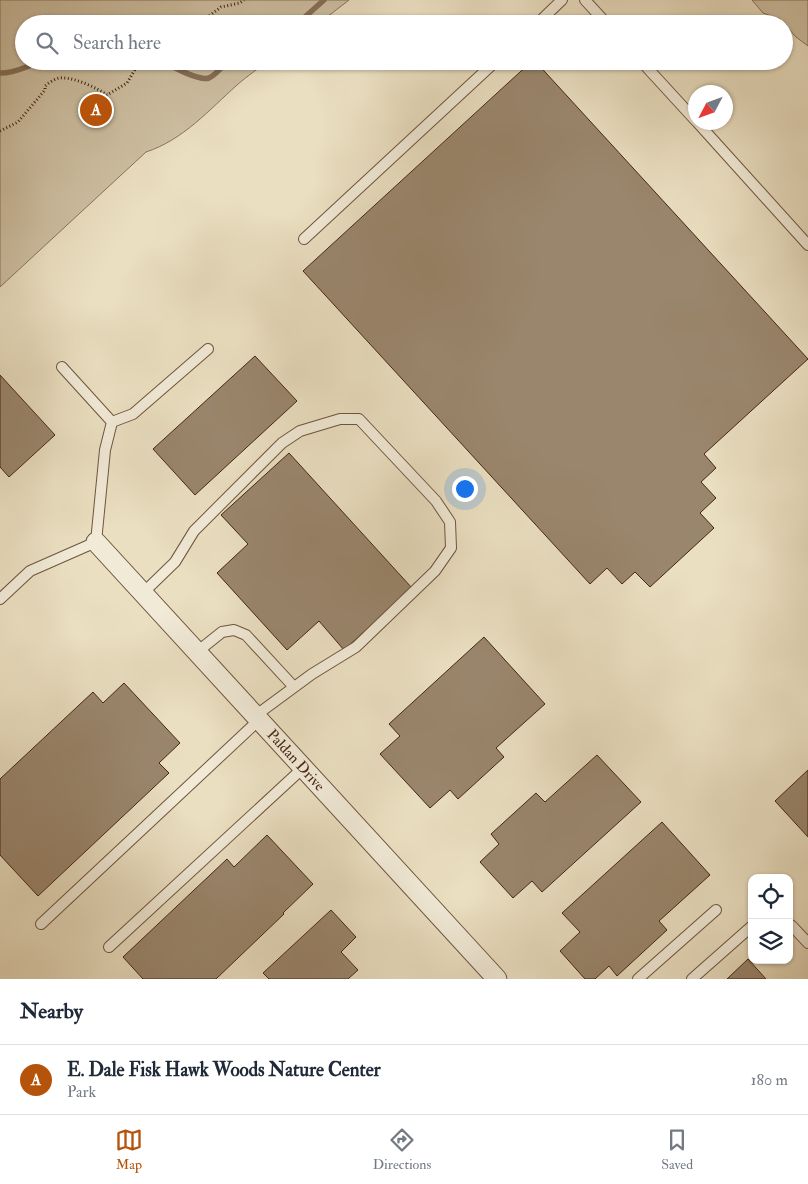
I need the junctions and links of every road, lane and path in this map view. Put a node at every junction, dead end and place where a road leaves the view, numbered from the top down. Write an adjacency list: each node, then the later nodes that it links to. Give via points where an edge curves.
1 (244, 0): 4 (path)
2 (562, 0): 5 (lane)
3 (585, 0): 6 (lane)
4 (211, 15)
5 (546, 15)
6 (599, 15)
7 (135, 70): 12 (path, via 127,84 107,96 97,88 62,78 51,81 18,122)
8 (486, 70): 13 (lane)
9 (649, 70): 10 (lane)
10 (688, 113)
11 (703, 130): 14 (lane)
12 (0, 131)
13 (304, 239)
14 (808, 245)
15 (208, 349): 17 (lane, via 133,414)
16 (62, 367): 17 (lane)
17 (112, 422): 18 (lane)
18 (96, 542): 19 (street, Paldan Drive); 20 (lane, via 30,571)
19 (143, 593): 21 (street, Paldan Drive); 22 (lane, via 174,562 194,531 282,443 300,431 340,419 359,419 436,501 450,522 451,548 435,571 356,647)
20 (0, 599)
21 (197, 652): 22 (lane, via 222,632 234,630 246,635); 23 (street, Paldan Drive)
22 (294, 687): 23 (lane)
23 (257, 718): 24 (street, Paldan Drive); 26 (lane)
24 (303, 768): 30 (lane); 31 (street, Paldan Drive)
25 (716, 910): 32 (lane)
26 (41, 924)
27 (793, 927): 29 (lane)
28 (748, 930): 33 (lane)
29 (808, 943)
30 (109, 947)
31 (498, 979)
32 (638, 979)
33 (692, 979)

